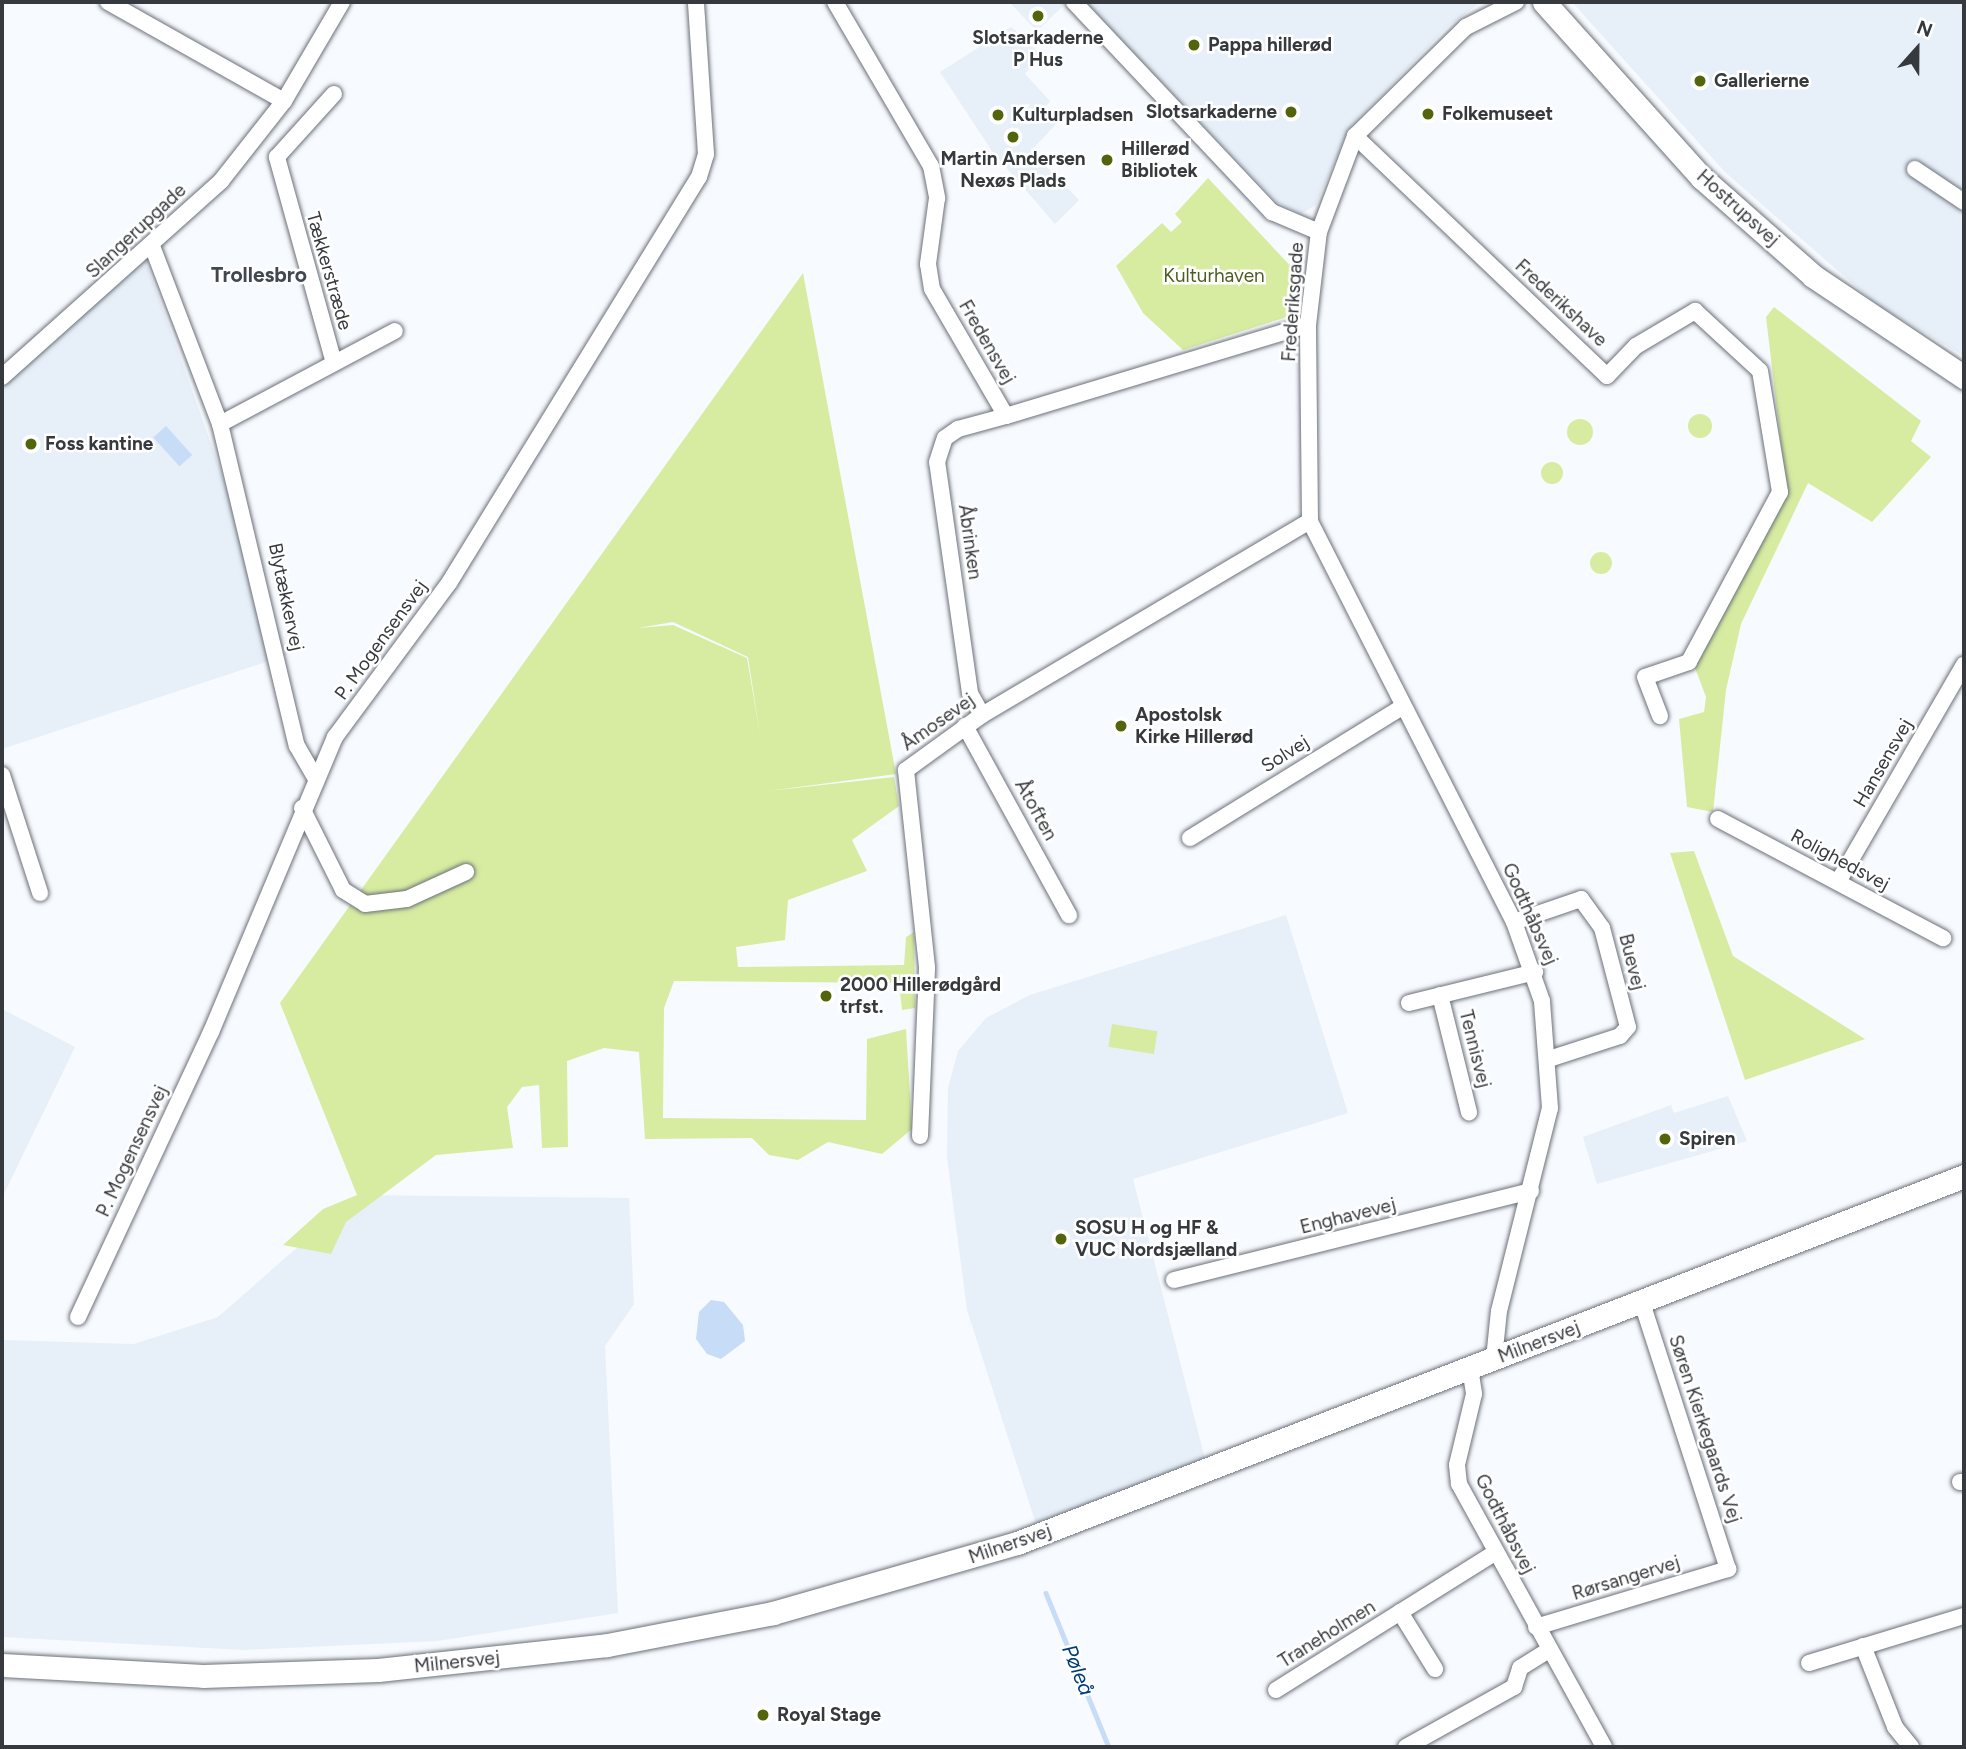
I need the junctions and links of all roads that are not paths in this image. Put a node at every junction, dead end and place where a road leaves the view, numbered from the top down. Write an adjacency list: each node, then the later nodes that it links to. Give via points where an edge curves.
1 (108, 2): 9 (street)
2 (342, 2): 9 (street, Slangerupgade)
3 (695, 2): 29 (street, P. Mogensensvej, via 706,154 699,177 449,583 335,737)
4 (835, 2): 20 (street, Fredensvej, via 931,166 937,198 928,264 932,289)
5 (1074, 2): 13 (street, via 1272,212)
6 (1516, 2): 10 (street, Frederiksgade, via 1466,27)
7 (1544, 2): 19 (street, Hostrupsvej, via 1710,185 1813,276)
8 (334, 94): 17 (street, Tækkerstræde, via 277,157)
9 (284, 101): 14 (street, Slangerupgade, via 221,181)
10 (1355, 136): 13 (street, Frederiksgade); 26 (street, Frederikshave, via 1607,376 1636,346 1695,311 1760,371 1780,492 1689,662 1646,677)
11 (1915, 169): 12 (street)
12 (1964, 202)
13 (1319, 232): 15 (street, Frederiksgade)
14 (152, 246): 18 (street, Slangerupgade); 21 (street, Blytækkervej)
15 (1308, 325): 20 (street, Fredensvej); 22 (street, Frederiksgade)
16 (395, 331): 17 (street)
17 (334, 363): 21 (street)
18 (2, 377)
19 (1964, 377)
20 (1006, 416): 25 (street, Åbrinken, via 958,429 945,438 937,461 970,693)
21 (220, 424): 29 (street, Blytækkervej, via 297,746)
22 (1310, 521): 24 (street, Godthåbsvej); 25 (street, Åmosevej)
23 (1964, 665): 34 (street, Hansensvej)
24 (1402, 707): 32 (street, Solvej); 37 (street, Godthåbsvej)
25 (982, 715): 27 (street, Åmosevej)
26 (1660, 716)
27 (965, 726): 36 (street, Åtoften); 44 (street, Åmosevej, via 906,770 927,967)
28 (2, 775): 35 (street)
29 (315, 776): 30 (street, P. Mogensensvej)
30 (302, 808): 33 (street, via 343,890 365,904 407,899); 49 (street, P. Mogensensvej, via 211,1032)
31 (1718, 819): 34 (street, Rolighedsvej)
32 (1190, 838)
33 (466, 872)
34 (1838, 882): 38 (street, Rolighedsvej)
35 (40, 893)
36 (1069, 915)
37 (1514, 922): 39 (street, Godthåbsvej); 42 (street, Buevej, via 1581,899 1602,928 1628,1027 1620,1037)
38 (1943, 938)
39 (1535, 972): 40 (street, Tennisvej); 42 (street, Godthåbsvej)
40 (1440, 995): 41 (street, Tennisvej); 43 (street, Tennisvej)
41 (1409, 1003)
42 (1549, 1059): 46 (street, Godthåbsvej, via 1549,1117)
43 (1469, 1112)
44 (920, 1136)
45 (1964, 1176): 48 (street, Milnersvej)
46 (1531, 1191): 47 (street, Enghavevej); 50 (street, Godthåbsvej, via 1499,1311)
47 (1174, 1280)
48 (1642, 1302): 50 (street, Milnersvej); 53 (street, Søren Kierkegaards Vej)
49 (78, 1317)
50 (1494, 1359): 51 (street, Milnersvej)
51 (1470, 1368): 52 (street, Godthåbsvej, via 1474,1394 1457,1465 1459,1485); 60 (street, Milnersvej, via 999,1549 678,1634 317,1674 190,1675)
52 (1494, 1553): 54 (street, Traneholmen); 56 (street, Godthåbsvej)
53 (1728, 1569): 56 (street, Rørsangervej)
54 (1400, 1612): 61 (street, Traneholmen); 62 (street, Traneholmen)
55 (1964, 1616): 57 (street)
56 (1536, 1627): 58 (street, Godthåbsvej)
57 (1863, 1646): 59 (street); 65 (street, via 1895,1727)
58 (1549, 1650): 63 (street, via 1520,1668 1514,1687); 64 (street, Godthåbsvej)
59 (1810, 1663)
60 (2, 1665)
61 (1435, 1669)
62 (1276, 1690)
63 (1406, 1747)
64 (1604, 1747)
65 (1911, 1747)

